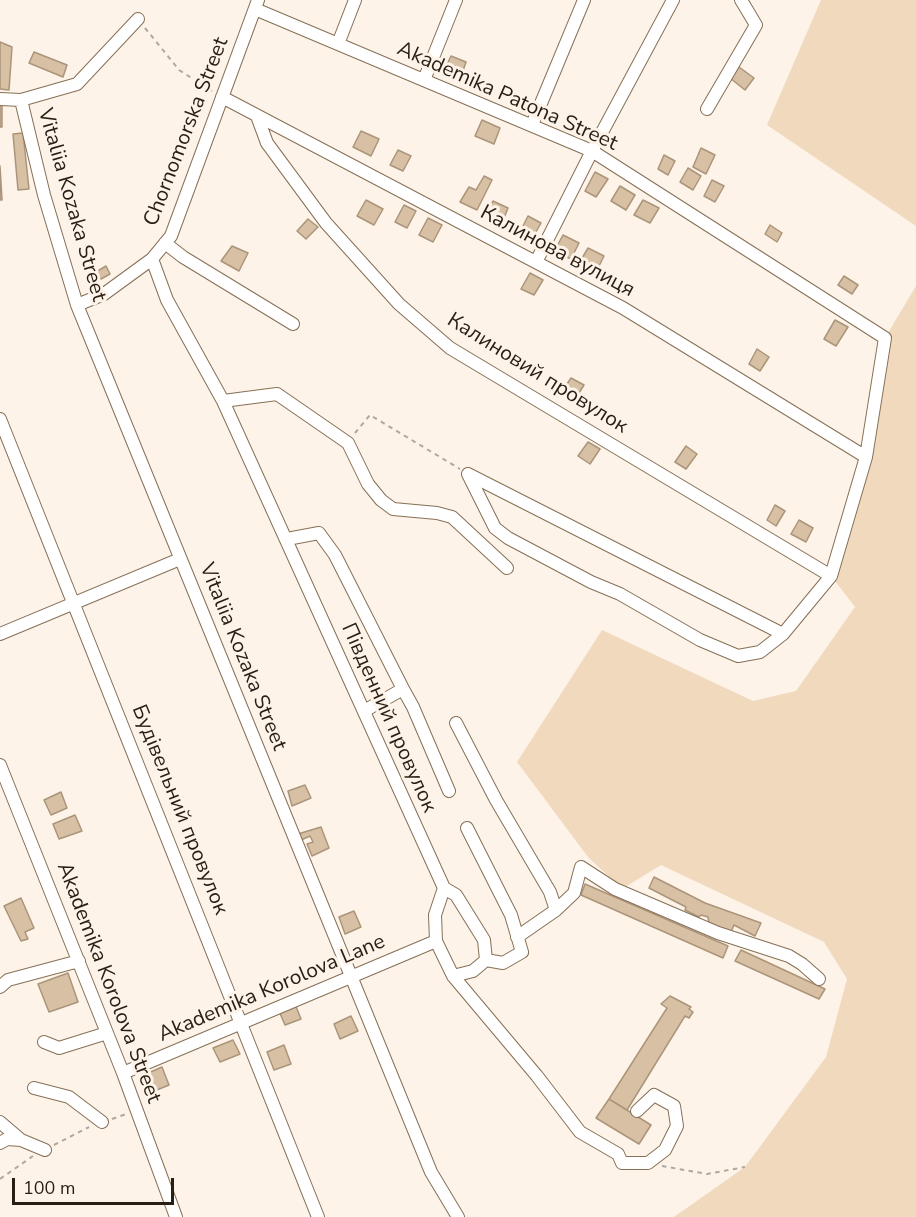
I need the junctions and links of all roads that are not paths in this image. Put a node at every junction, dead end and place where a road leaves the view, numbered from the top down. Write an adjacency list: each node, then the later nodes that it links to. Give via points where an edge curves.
1 (355, 0): 8 (street)
2 (456, 0): 9 (street)
3 (584, 0): 15 (street)
4 (673, 0): 16 (street)
5 (741, 0): 13 (street, via 756,26)
6 (257, 5): 8 (street, Akademika Patona Street); 10 (street, Chornomorska Street)
7 (138, 19): 12 (street, via 77,84)
8 (338, 44): 9 (street, Akademika Patona Street)
9 (424, 80): 15 (street, Akademika Patona Street)
10 (222, 97): 14 (street, Калинова вулиця); 17 (street, Chornomorska Street, via 171,236)
11 (0, 99): 12 (street)
12 (21, 100): 20 (street, Vitaliia Kozaka Street, via 44,195)
13 (707, 109)
14 (257, 116): 19 (street, Калинова вулиця); 28 (street, Калиновий провулок, via 267,143 326,223 399,304 450,348)
15 (532, 125): 16 (street, Akademika Patona Street)
16 (591, 151): 19 (street); 24 (street, Akademika Patona Street, via 885,338)
17 (165, 243): 18 (street, Chornomorska Street); 21 (street)
18 (152, 259): 20 (street, Chornomorska Street, via 104,294); 22 (street, Південний провулок, via 167,300)
19 (536, 262): 24 (street, Калинова вулиця, via 623,308)
20 (78, 305): 26 (street, Vitaliia Kozaka Street)
21 (292, 324)
22 (223, 401): 25 (street, Південний провулок); 27 (street, via 277,394 348,443 381,501 393,508 452,517)
23 (0, 419): 29 (street, Будівельний провулок)
24 (866, 457): 28 (street)
25 (287, 539): 32 (street, via 319,533 335,555); 33 (street, Південний провулок)
26 (180, 559): 29 (street); 44 (street, Vitaliia Kozaka Street)
27 (507, 568)
28 (831, 576): 31 (street)
29 (75, 603): 30 (street); 48 (street, Будівельний провулок)
30 (0, 634)
31 (783, 634): 31 (street, via 468,474 495,528 508,538 620,594 700,640 738,656 759,652)
32 (403, 689): 33 (street); 36 (street)
33 (364, 711): 38 (street, Південний провулок)
34 (456, 723): 39 (street, via 550,892)
35 (0, 765): 43 (street, Akademika Korolova Street)
36 (449, 791)
37 (467, 828): 40 (street, via 511,915)
38 (444, 888): 41 (street, via 435,915); 42 (street, via 456,895 484,940)
39 (556, 910): 40 (street); 46 (street, via 574,893 581,867 615,889 718,933 789,956)
40 (517, 937): 42 (street, via 522,952 503,963)
41 (436, 941): 44 (street, Akademika Korolova Lane); 45 (street)
42 (486, 960): 45 (street, via 473,971)
43 (79, 961): 47 (street, via 8,980); 49 (street, Akademika Korolova Street)
44 (353, 976): 48 (street, Akademika Korolova Lane); 61 (street, Vitaliia Kozaka Street, via 431,1172)
45 (453, 976): 53 (street, via 580,1132 618,1154 622,1163 648,1163 665,1150 677,1126 674,1106 654,1095)
46 (819, 980)
47 (0, 987)
48 (241, 1022): 51 (street, Akademika Korolova Lane); 60 (street, Будівельний провулок)
49 (107, 1033): 50 (street, via 59,1048); 51 (street, Akademika Korolova Street)
50 (44, 1042)
51 (123, 1073): 59 (street, Akademika Korolova Street)
52 (34, 1088): 55 (street, via 69,1097)
53 (637, 1111)
54 (0, 1122): 56 (street)
55 (102, 1122)
56 (21, 1140): 57 (street); 58 (street)
57 (0, 1143)
58 (45, 1150)
59 (176, 1217)
60 (318, 1217)
61 (458, 1217)

